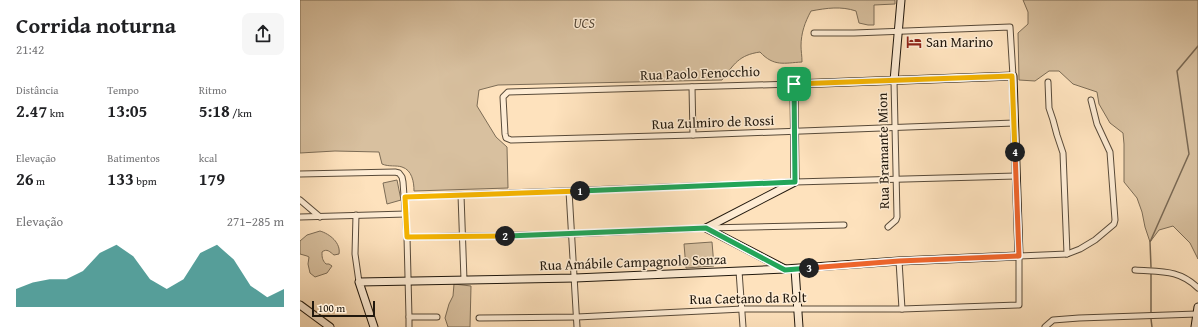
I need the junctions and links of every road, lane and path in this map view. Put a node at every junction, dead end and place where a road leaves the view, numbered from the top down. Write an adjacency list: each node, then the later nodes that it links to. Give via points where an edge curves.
1 (901, 0): 2 (street, Rua Bramante Mion)
2 (898, 32): 3 (street); 4 (street, via 1010,27); 5 (street, Rua Bramante Mion)
3 (814, 33)
4 (1012, 76): 5 (street, Rua Paolo Fenocchio); 10 (street)
5 (894, 81): 7 (street, Rua Paolo Fenocchio); 11 (street, Rua Bramante Mion)
6 (1048, 82): 33 (street, via 1049,108 1063,152)
7 (794, 84): 8 (street, Rua Paolo Fenocchio); 12 (street)
8 (692, 87): 13 (street); 14 (street, Rua Paolo Fenocchio, via 508,92 503,97 505,134)
9 (1090, 100): 33 (street, Rua Amábile Campagnolo Sonza, via 1097,124 1110,152 1115,220 1114,224 1095,240)
10 (1014, 123): 11 (street, Rua Zulmiro de Rossi); 16 (street)
11 (895, 128): 12 (street, Rua Zulmiro de Rossi); 17 (street, Rua Bramante Mion)
12 (795, 131): 13 (street, Rua Zulmiro de Rossi); 18 (street)
13 (693, 135): 14 (street, Rua Zulmiro de Rossi)
14 (508, 139)
15 (300, 174): 21 (street, via 400,173)
16 (1016, 176): 17 (street); 34 (street)
17 (897, 179): 18 (street); 28 (street, Rua Bramante Mion, via 897,217)
18 (795, 182): 19 (street); 29 (street)
19 (569, 191): 20 (street); 30 (street)
20 (461, 195): 21 (street); 32 (street)
21 (405, 197): 24 (street)
22 (300, 200): 26 (street)
23 (356, 214): 24 (street); 26 (street); 43 (street, via 355,254)
24 (406, 214): 31 (street)
25 (300, 217): 26 (street)
26 (320, 217)
27 (844, 225): 29 (street)
28 (888, 227)
29 (706, 228): 30 (street); 37 (street)
30 (572, 234): 32 (street); 40 (street)
31 (407, 237): 32 (street); 42 (street)
32 (463, 237): 41 (street)
33 (1067, 254): 34 (street, Rua Amábile Campagnolo Sonza)
34 (1019, 256): 35 (street, Rua Amábile Campagnolo Sonza); 48 (street, Rua Caetano da Rolt, via 1018,305)
35 (899, 261): 36 (street, Rua Amábile Campagnolo Sonza); 48 (street)
36 (795, 269): 37 (street, Rua Amábile Campagnolo Sonza); 46 (street)
37 (785, 270): 39 (street, Rua Amábile Campagnolo Sonza)
38 (1135, 270): 44 (street, via 1181,275)
39 (740, 271): 40 (street, Rua Amábile Campagnolo Sonza); 47 (street)
40 (575, 278): 41 (street, Rua Amábile Campagnolo Sonza); 52 (street)
41 (464, 280): 42 (street, Rua Amábile Campagnolo Sonza)
42 (408, 281): 43 (street, Rua Amábile Campagnolo Sonza); 51 (street)
43 (359, 282): 55 (street)
44 (1198, 288)
45 (300, 305): 54 (street)
46 (798, 308): 47 (street, Rua Caetano da Rolt); 48 (street, Rua Caetano da Rolt); 59 (street)
47 (742, 309): 52 (street, Rua Caetano da Rolt); 58 (street)
48 (902, 309)
49 (1197, 310): 60 (street, via 1053,320); 61 (street)
50 (437, 316): 51 (street)
51 (409, 317): 56 (street)
52 (576, 317): 53 (street, Rua Caetano da Rolt); 57 (street)
53 (479, 318)
54 (330, 327)
55 (374, 327)
56 (409, 327)
57 (577, 327)
58 (743, 327)
59 (799, 327)
60 (1045, 327)
61 (1195, 327)

